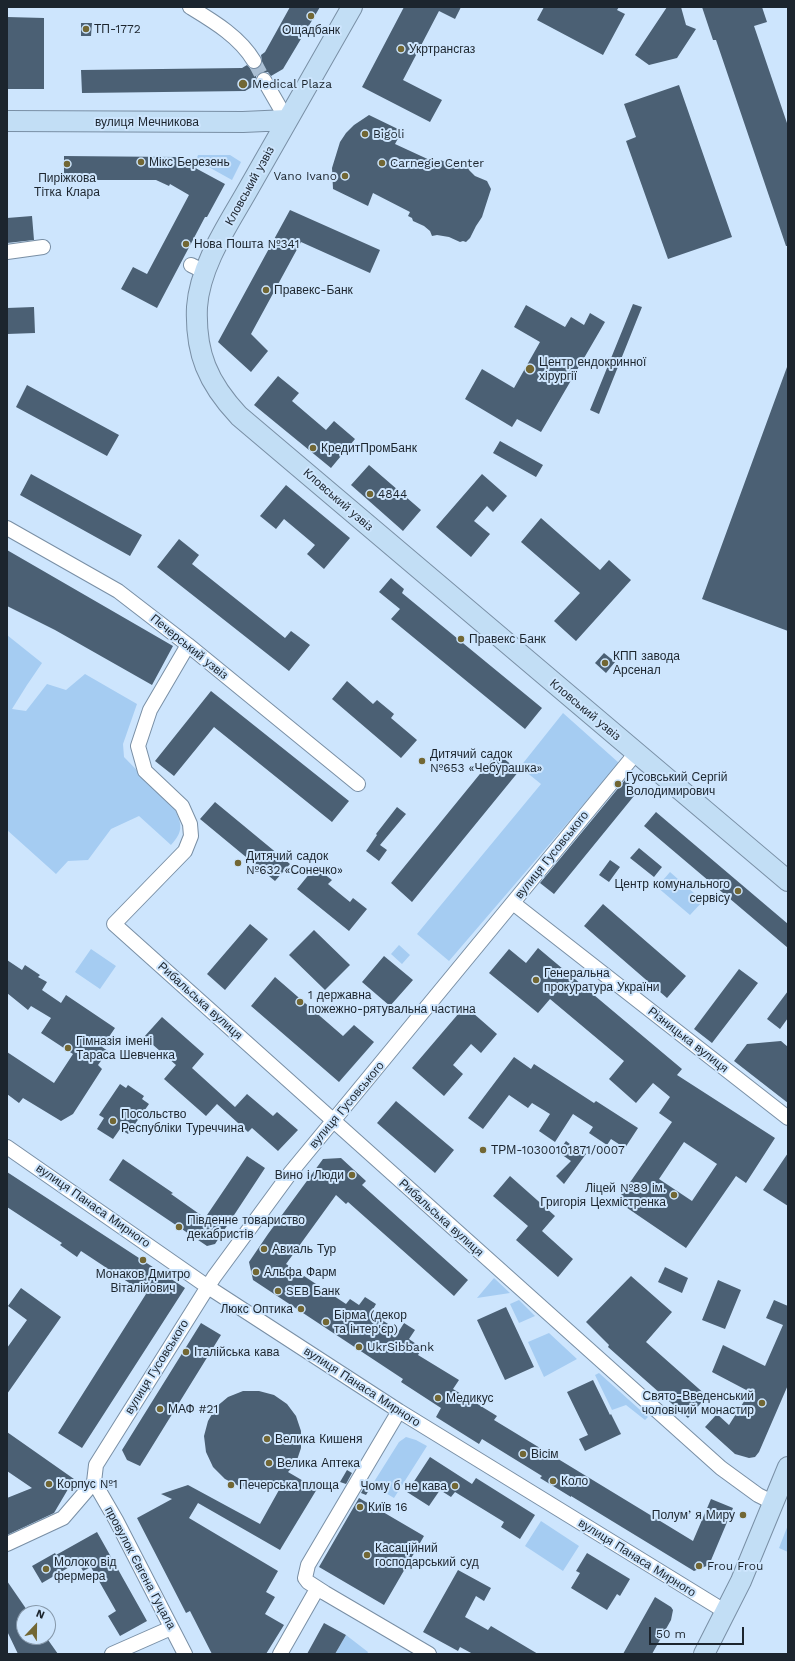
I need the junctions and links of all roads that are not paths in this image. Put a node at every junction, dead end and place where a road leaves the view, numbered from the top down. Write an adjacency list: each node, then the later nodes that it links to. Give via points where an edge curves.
1 (190, 7): 3 (street, via 228,33 248,51)
2 (352, 7): 5 (street, Кловський узвіз)
3 (254, 61)
4 (264, 80): 5 (street)
5 (287, 120): 6 (street, вулиця Мечникова); 11 (street, Кловський узвіз, via 220,240 198,268 197,327 211,381 239,416)
6 (7, 121)
7 (43, 247): 8 (street)
8 (7, 252)
9 (7, 528): 10 (street, Печерський узвіз, via 118,591)
10 (188, 645): 12 (street, Печерський узвіз); 16 (street, Рибальська вулиця, via 150,710 138,746 145,771 182,806 190,824 191,836 185,850 114,924)
11 (636, 753): 13 (street, Кловський узвіз); 14 (street, вулиця Гусовського)
12 (358, 784)
13 (788, 881)
14 (513, 903): 15 (street, Різницька вулиця); 16 (street, вулиця Гусовського)
15 (788, 1118)
16 (334, 1122): 18 (street, вулиця Гусовського, via 291,1172); 22 (street, Рибальська вулиця, via 729,1475)
17 (7, 1147): 18 (street, вулиця Панаса Мирного)
18 (208, 1287): 19 (street, вулиця Панаса Мирного); 21 (street, вулиця Гусовського, via 96,1465)
19 (399, 1411): 24 (street, via 308,1565 305,1578); 25 (street, вулиця Панаса Мирного)
20 (788, 1467): 22 (street)
21 (94, 1482): 23 (street, via 63,1518); 26 (street, провулок Євгена Гуцала)
22 (774, 1503): 25 (street)
23 (7, 1544)
24 (317, 1589): 29 (street); 30 (street)
25 (726, 1612): 31 (street)
26 (171, 1628): 27 (street); 28 (street, провулок Євгена Гуцала)
27 (112, 1654)
28 (185, 1654)
29 (280, 1654)
30 (429, 1654)
31 (704, 1654)

